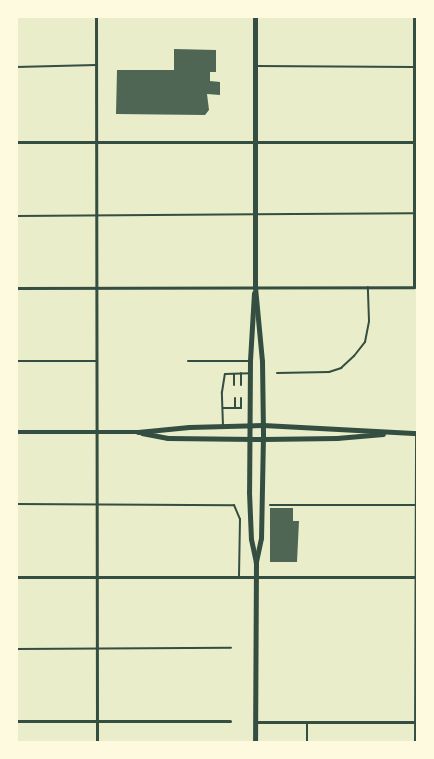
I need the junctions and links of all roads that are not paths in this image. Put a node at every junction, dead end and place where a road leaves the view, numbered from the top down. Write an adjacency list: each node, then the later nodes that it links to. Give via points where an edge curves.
1 (96, 16): 4 (street)
2 (255, 16): 6 (main road)
3 (414, 16): 7 (street)
4 (96, 65): 5 (lane); 9 (street)
5 (16, 66)
6 (255, 66): 7 (lane); 10 (main road)
7 (414, 68): 11 (street)
8 (16, 142): 9 (street)
9 (96, 142): 10 (street); 14 (street)
10 (255, 142): 11 (street); 12 (main road)
11 (416, 142): 13 (street)
12 (255, 214): 13 (lane); 14 (lane); 16 (main road)
13 (414, 214): 17 (street, via 414,287)
14 (96, 215): 15 (lane); 19 (street)
15 (16, 216)
16 (255, 287): 17 (street); 19 (street); 23 (main road); 35 (main road, via 260,325)
17 (368, 287): 26 (lane, via 365,342 354,356 341,368 329,372)
18 (16, 288): 19 (street)
19 (96, 288): 21 (street)
20 (16, 361): 21 (lane)
21 (96, 361): 38 (street)
22 (188, 361): 23 (lane)
23 (250, 361): 25 (main road)
24 (241, 373): 25 (lane); 27 (lane); 29 (lane)
25 (250, 373): 34 (main road)
26 (277, 373)
27 (234, 374): 28 (lane); 32 (lane, via 224,374)
28 (234, 385)
29 (241, 385)
30 (235, 398): 33 (lane)
31 (241, 398): 33 (lane, via 241,408)
32 (223, 408): 33 (lane); 36 (lane)
33 (235, 408)
34 (249, 425): 35 (main road); 36 (main road); 42 (main road)
35 (263, 425): 40 (main road); 43 (main road)
36 (223, 426): 39 (main road)
37 (16, 432): 38 (main road)
38 (96, 432): 39 (main road); 45 (street)
39 (138, 432): 42 (main road, via 168,438)
40 (392, 433): 41 (main road); 43 (main road)
41 (417, 433): 47 (street)
42 (249, 439): 43 (main road); 48 (main road, via 250,532)
43 (263, 439): 48 (main road, via 261,538)
44 (16, 504): 45 (lane)
45 (97, 505): 50 (street); 51 (lane, via 234,505 240,519)
46 (270, 505): 47 (lane)
47 (417, 505): 52 (street)
48 (256, 562): 60 (main road)
49 (16, 577): 50 (street)
50 (97, 577): 51 (street); 55 (street)
51 (239, 577): 52 (street)
52 (416, 577): 56 (street)
53 (231, 648): 55 (lane)
54 (16, 649): 55 (lane)
55 (97, 649): 59 (street)
56 (416, 650): 62 (street)
57 (16, 721): 59 (street)
58 (230, 721): 59 (street)
59 (97, 722): 63 (street)
60 (256, 722): 61 (street); 64 (main road)
61 (307, 722): 62 (street); 65 (lane)
62 (417, 722): 66 (street)
63 (97, 743)
64 (255, 743)
65 (307, 743)
66 (415, 743)

